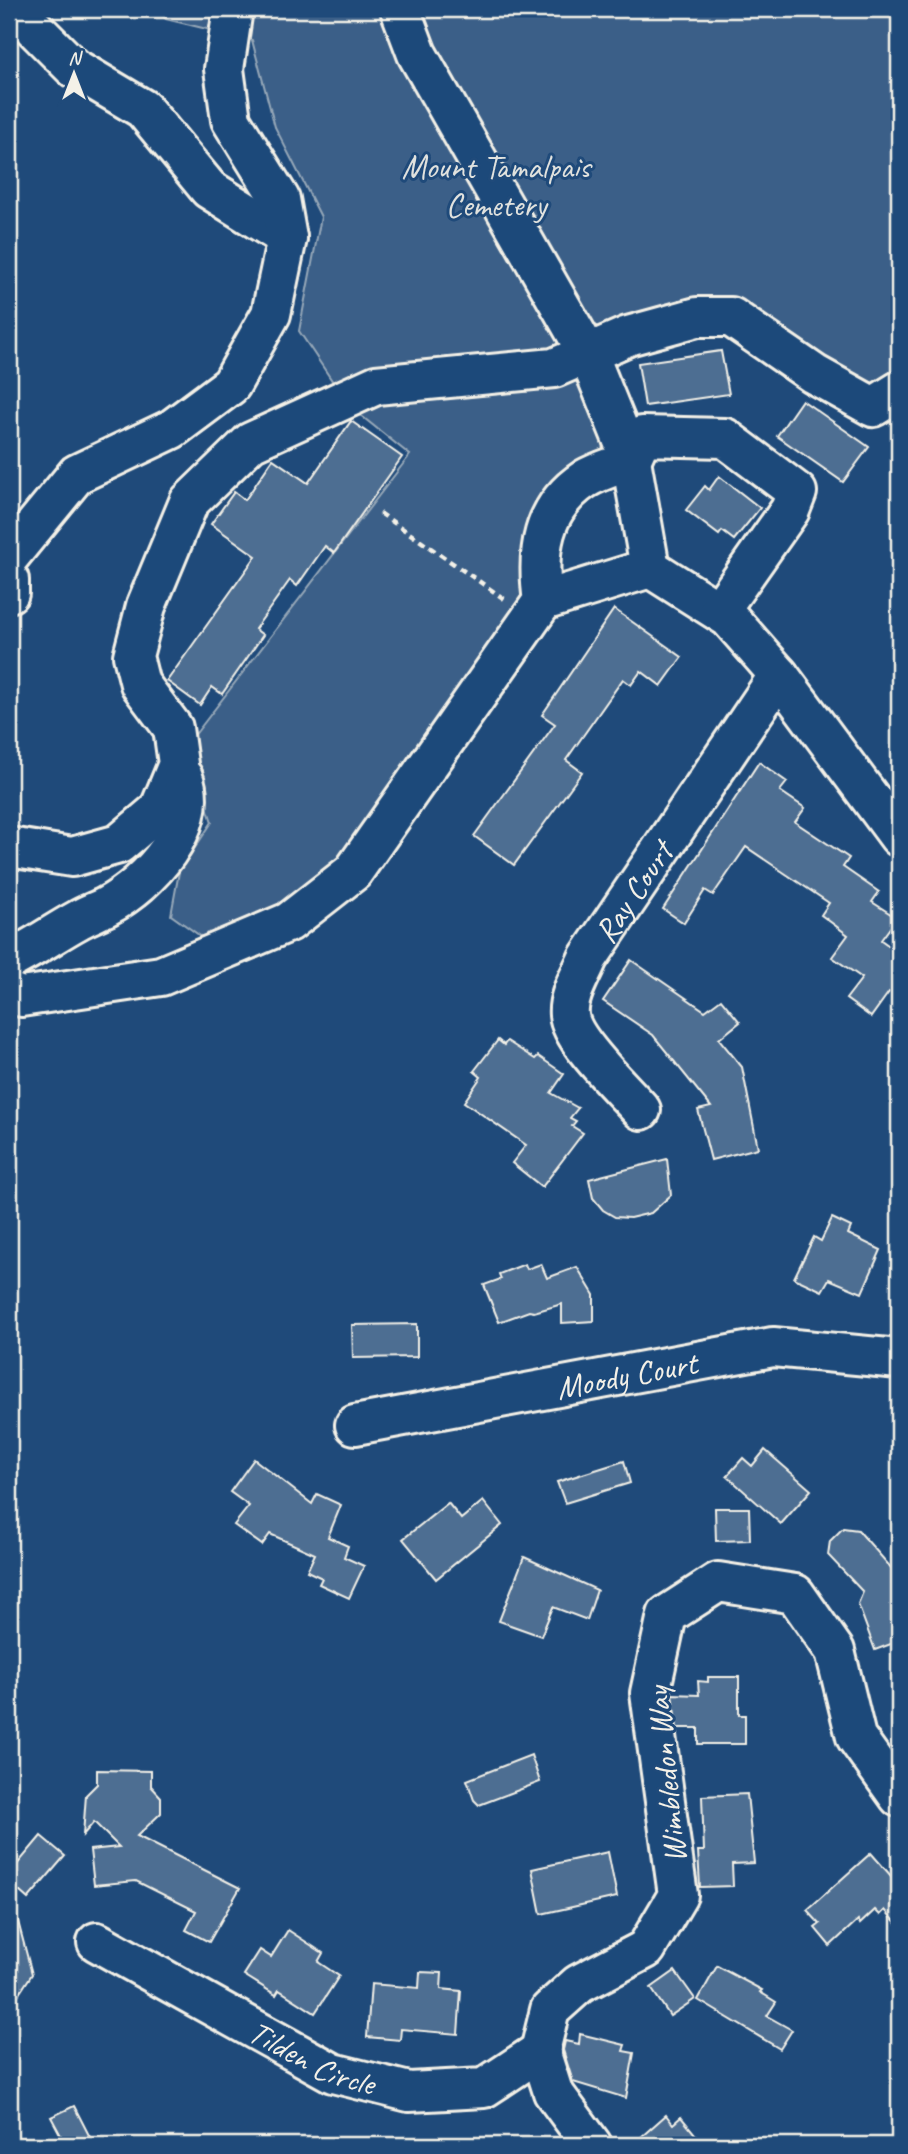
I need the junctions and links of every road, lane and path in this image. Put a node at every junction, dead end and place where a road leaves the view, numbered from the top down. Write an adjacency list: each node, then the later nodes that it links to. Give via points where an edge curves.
1 (15, 9): 4 (street, via 74,68 143,109 209,189)
2 (233, 9): 4 (street, via 224,69 231,120 280,199)
3 (400, 9): 5 (street, via 417,54)
4 (287, 238): 9 (street, via 271,314 231,385 172,429 77,474)
5 (588, 354): 6 (street, via 628,336 696,317 731,317 814,374 873,407); 7 (street); 16 (street, via 554,368 376,386 251,442 189,502 146,606 133,656 140,684 173,728)
6 (899, 391)
7 (631, 460): 10 (street); 13 (street, via 586,479 554,507 538,564); 14 (street, via 642,436 724,439 797,492 790,510)
8 (380, 513): 13 (path)
9 (9, 556)
10 (650, 568): 13 (street); 14 (street)
11 (9, 580): 12 (street)
12 (9, 593)
13 (537, 609): 20 (street, via 353,872 289,922 161,976 21,997)
14 (719, 611): 15 (street)
15 (775, 671): 17 (street); 21 (street, Ray Court, via 588,958 570,1001 569,1017 577,1035)
16 (178, 764): 18 (street, via 159,810 119,844 72,857); 19 (street, via 188,789 186,813 164,856 141,882 109,905)
17 (899, 837)
18 (9, 847)
19 (9, 960)
20 (9, 992)
21 (641, 1110)
22 (899, 1359): 23 (street, Moody Court, via 773,1347)
23 (355, 1425)
24 (899, 1797): 26 (street, Wimbledon Way, via 856,1737 835,1651 795,1594 718,1583 667,1615 650,1693 678,1895 646,1950 579,1984 550,2010)
25 (97, 1942): 26 (street, Tilden Circle, via 333,2073 409,2092 484,2088)
26 (540, 2051): 27 (street, via 553,2092)
27 (592, 2145)

